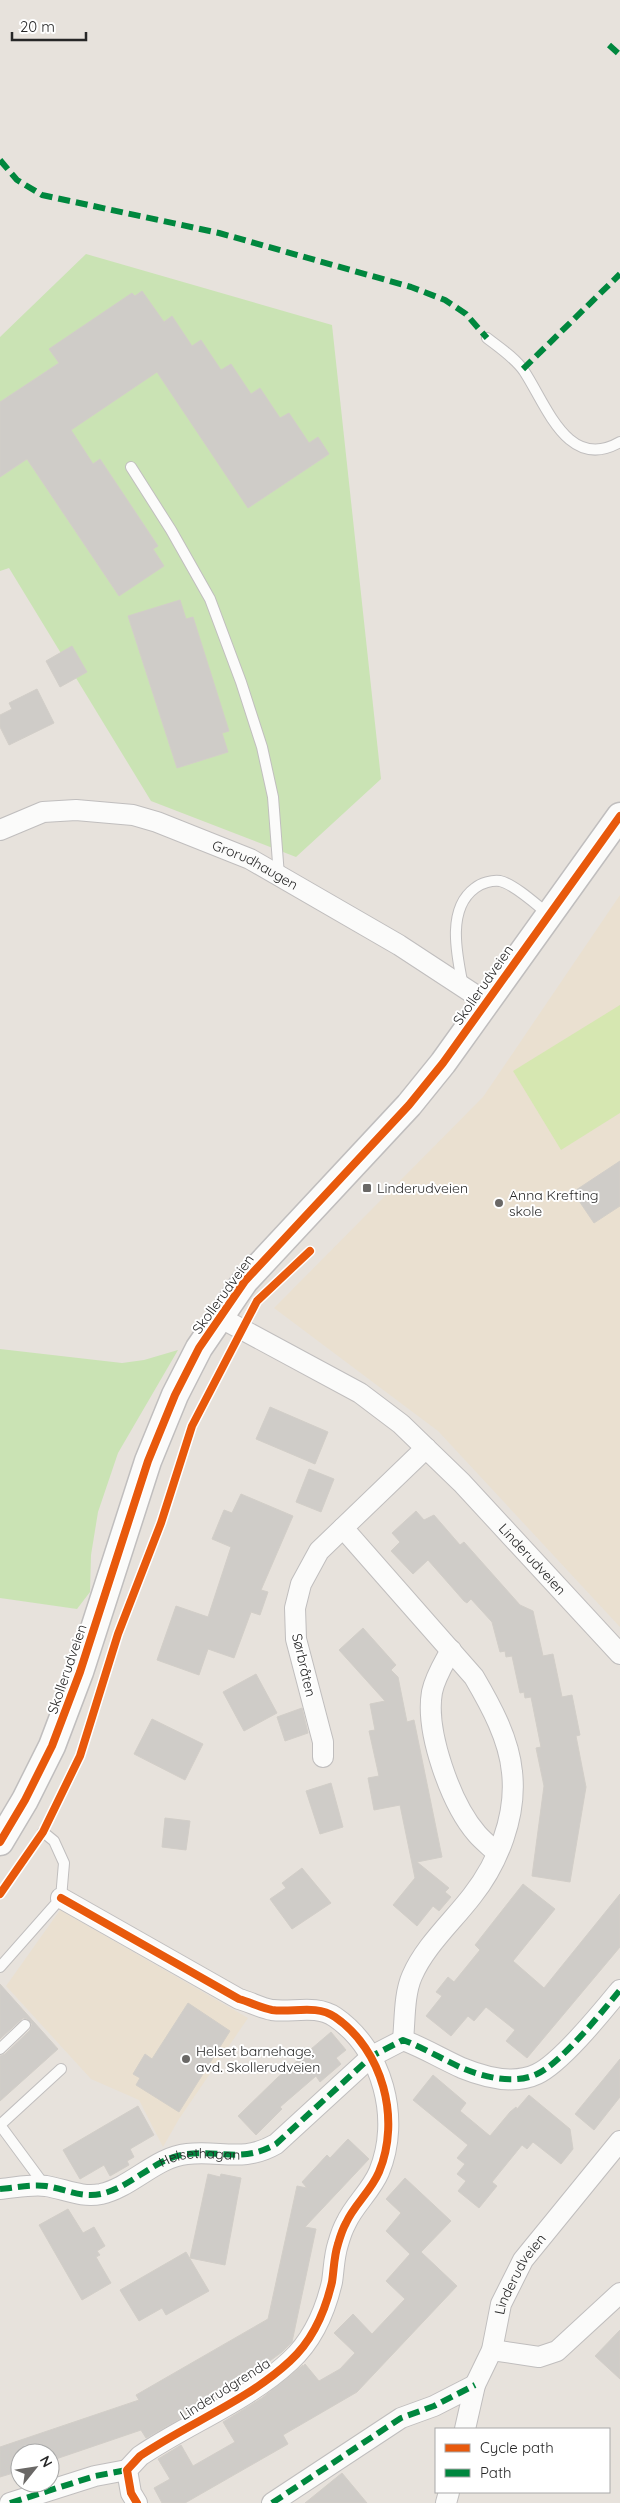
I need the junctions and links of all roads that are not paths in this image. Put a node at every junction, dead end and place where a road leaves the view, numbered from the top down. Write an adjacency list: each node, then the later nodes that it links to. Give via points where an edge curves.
1 (487, 338): 2 (lane, via 523,370 567,438 586,450 602,450)
2 (620, 442)
3 (131, 467): 6 (lane, via 210,600 241,682 262,748 273,797)
4 (620, 816): 7 (street, Skollerudveien)
5 (0, 830): 6 (street, Grorudhaugen, via 43,812 76,810 133,815 250,860)
6 (279, 876): 8 (street, Grorudhaugen)
7 (548, 914): 8 (lane, via 501,881 481,884 468,893 456,924 457,956); 9 (street, Skollerudveien)
8 (463, 986): 9 (street, Grorudhaugen)
9 (486, 1002): 10 (street, Skollerudveien, via 409,1105 265,1258)
10 (219, 1317): 11 (street, Linderudveien, via 360,1393 402,1424); 17 (street, Skollerudveien, via 175,1395 148,1461 80,1672 52,1746)
11 (426, 1448): 12 (street, Sørbråten); 14 (street, Linderudveien)
12 (343, 1528): 13 (street); 15 (street, Sørbråten, via 319,1550 310,1564 295,1608 296,1639 323,1742)
13 (451, 1650): 18 (street, via 474,1677 490,1705 504,1738 512,1772 511,1808); 18 (street, via 432,1692 431,1718 442,1763 457,1802 477,1834)
14 (620, 1654)
15 (323, 1757)
16 (43, 1832): 19 (lane, via 54,1841 64,1864)
17 (0, 1842)
18 (497, 1852): 23 (street, via 489,1872 424,1955 412,1977)
19 (61, 1898): 20 (lane); 25 (street, via 239,1999 271,2010 320,2010 334,2017)
20 (0, 1967)
21 (620, 1990): 23 (street, via 558,2059 537,2074 510,2080 491,2077 462,2068)
22 (26, 2025): 24 (lane)
23 (403, 2040): 25 (street)
24 (0, 2049)
25 (372, 2056): 28 (street, Helsethagan, via 276,2144 261,2153 246,2156 187,2154 170,2159 102,2194 78,2195); 34 (street, Linderudgrenda, via 381,2076 387,2107 388,2141 379,2172 346,2222 337,2247 323,2316 291,2360 266,2380 163,2441)
26 (61, 2069): 28 (lane, via 0,2125)
27 (620, 2141): 31 (street, Linderudveien, via 523,2260 501,2304)
28 (44, 2186): 29 (street, Helsethagan)
29 (0, 2189)
30 (620, 2293): 31 (street, via 557,2351 539,2357)
31 (492, 2350): 32 (street, Linderudveien)
32 (475, 2385): 33 (street, Linderudveien); 37 (street, via 401,2418)
33 (465, 2428)
34 (126, 2470): 35 (street, via 95,2476); 36 (street, via 131,2493)
35 (10, 2503)
36 (137, 2503)
37 (272, 2503)

